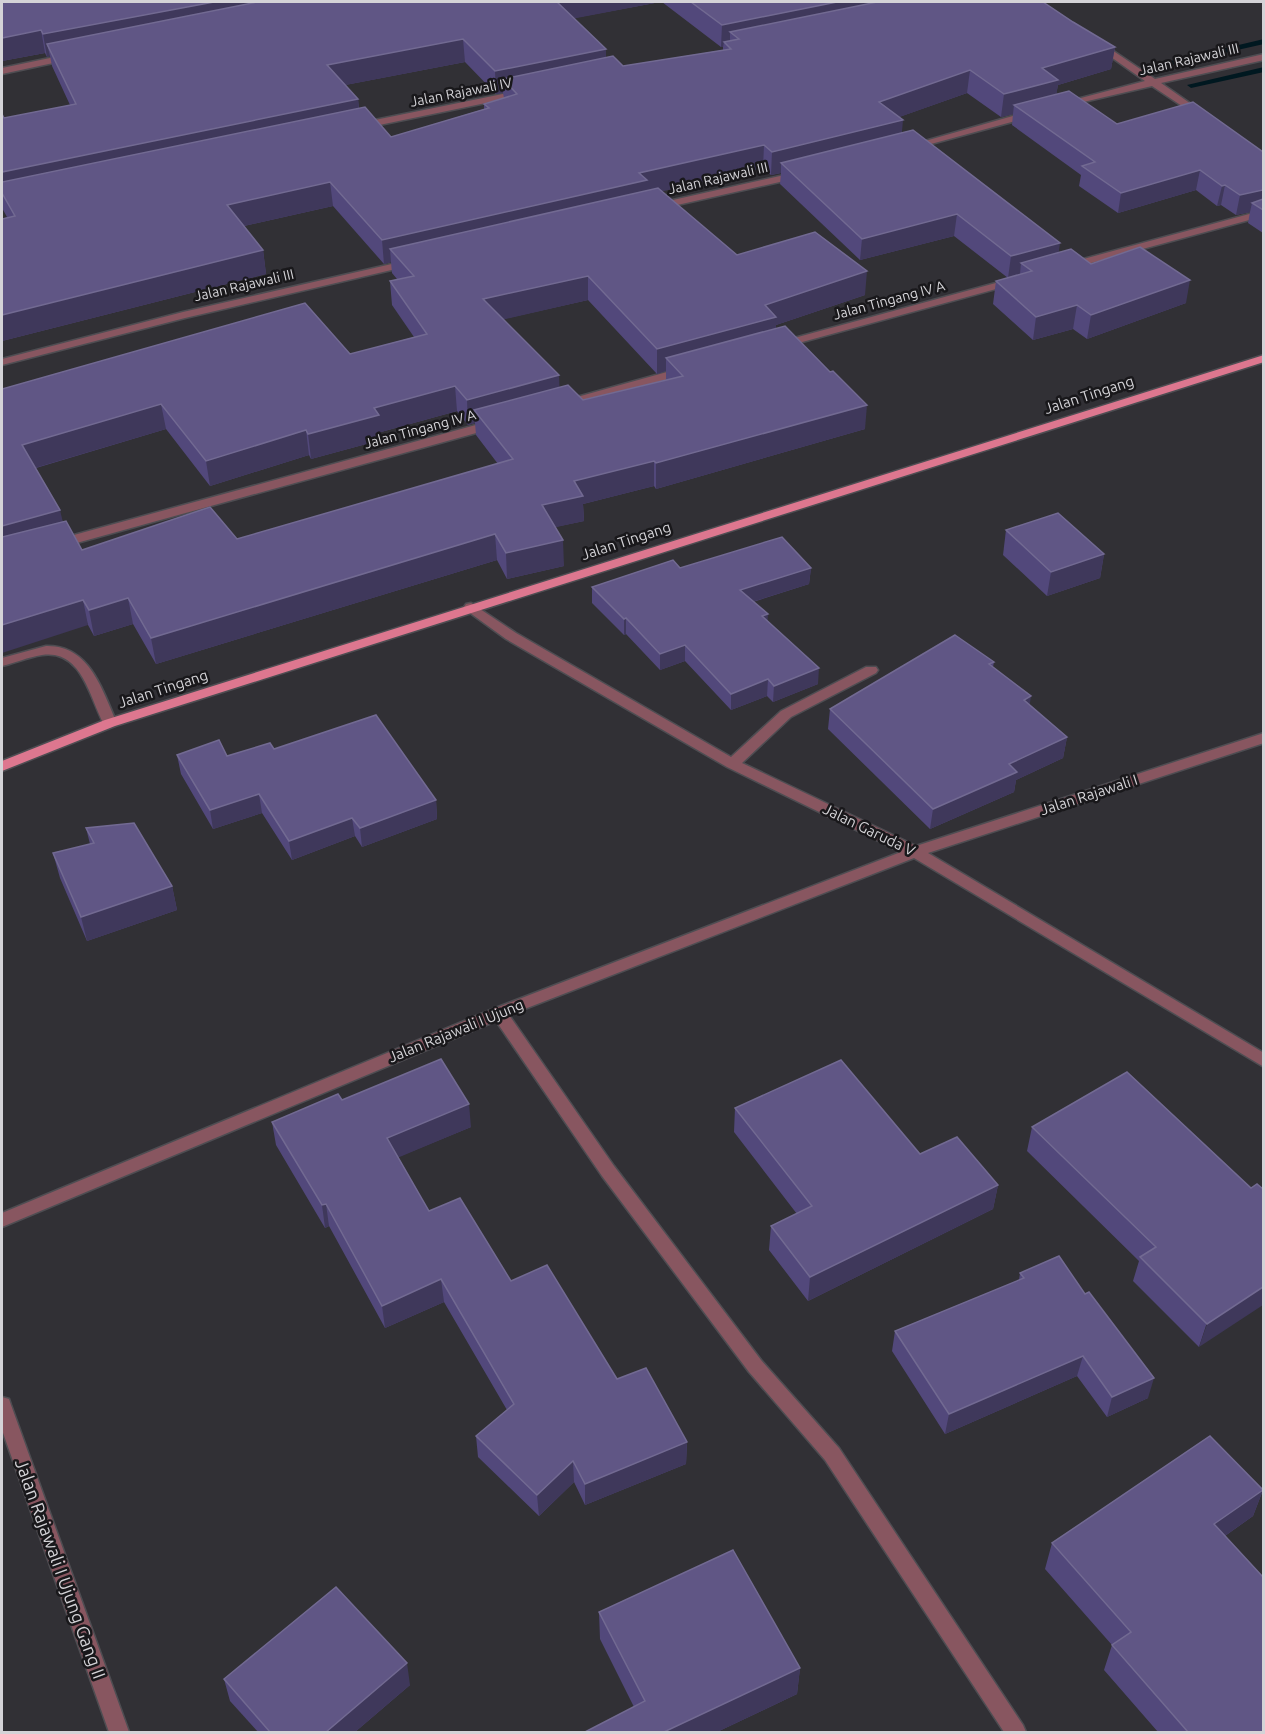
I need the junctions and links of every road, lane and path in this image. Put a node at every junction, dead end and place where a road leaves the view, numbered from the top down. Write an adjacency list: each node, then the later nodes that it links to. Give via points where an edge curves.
1 (1086, 35): 5 (street)
2 (82, 55): 4 (street)
3 (1263, 57): 5 (street, Jalan Rajawali III)
4 (2, 71)
5 (1154, 82): 7 (street); 9 (street, Jalan Rajawali III)
6 (529, 92): 8 (street, Jalan Rajawali IV)
7 (1207, 119)
8 (354, 127)
9 (893, 151)
10 (813, 171): 11 (street, Jalan Rajawali III)
11 (638, 211)
12 (1263, 213): 14 (street)
13 (416, 262): 18 (street, Jalan Rajawali III, via 183,315)
14 (1056, 270)
15 (1021, 279): 16 (street, Jalan Tingang IV A)
16 (768, 348)
17 (1263, 358): 23 (main road, Jalan Tingang)
18 (2, 362)
19 (699, 367): 20 (street)
20 (550, 409)
21 (504, 421): 22 (street, Jalan Tingang IV A)
22 (47, 547)
23 (471, 607): 26 (main road, Jalan Tingang); 28 (street, Jalan Garuda V, via 511,636)
24 (2, 662): 26 (street, via 51,650 70,654 84,667)
25 (871, 670): 28 (street, via 786,714)
26 (110, 723): 29 (main road, Jalan Tingang)
27 (1263, 738): 30 (street, Jalan Rajawali I)
28 (732, 764): 30 (street, Jalan Garuda V)
29 (2, 766)
30 (915, 852): 31 (street, Jalan Rajawali I Ujung); 32 (street, Jalan Garuda V)
31 (499, 1013): 33 (street, Jalan Rajawali I Ujung); 36 (street, via 608,1171 755,1366 832,1454)
32 (1263, 1061)
33 (2, 1220)
34 (2, 1405): 35 (street, Jalan Rajawali I Ujung Gang II)
35 (119, 1732)
36 (1016, 1732)

